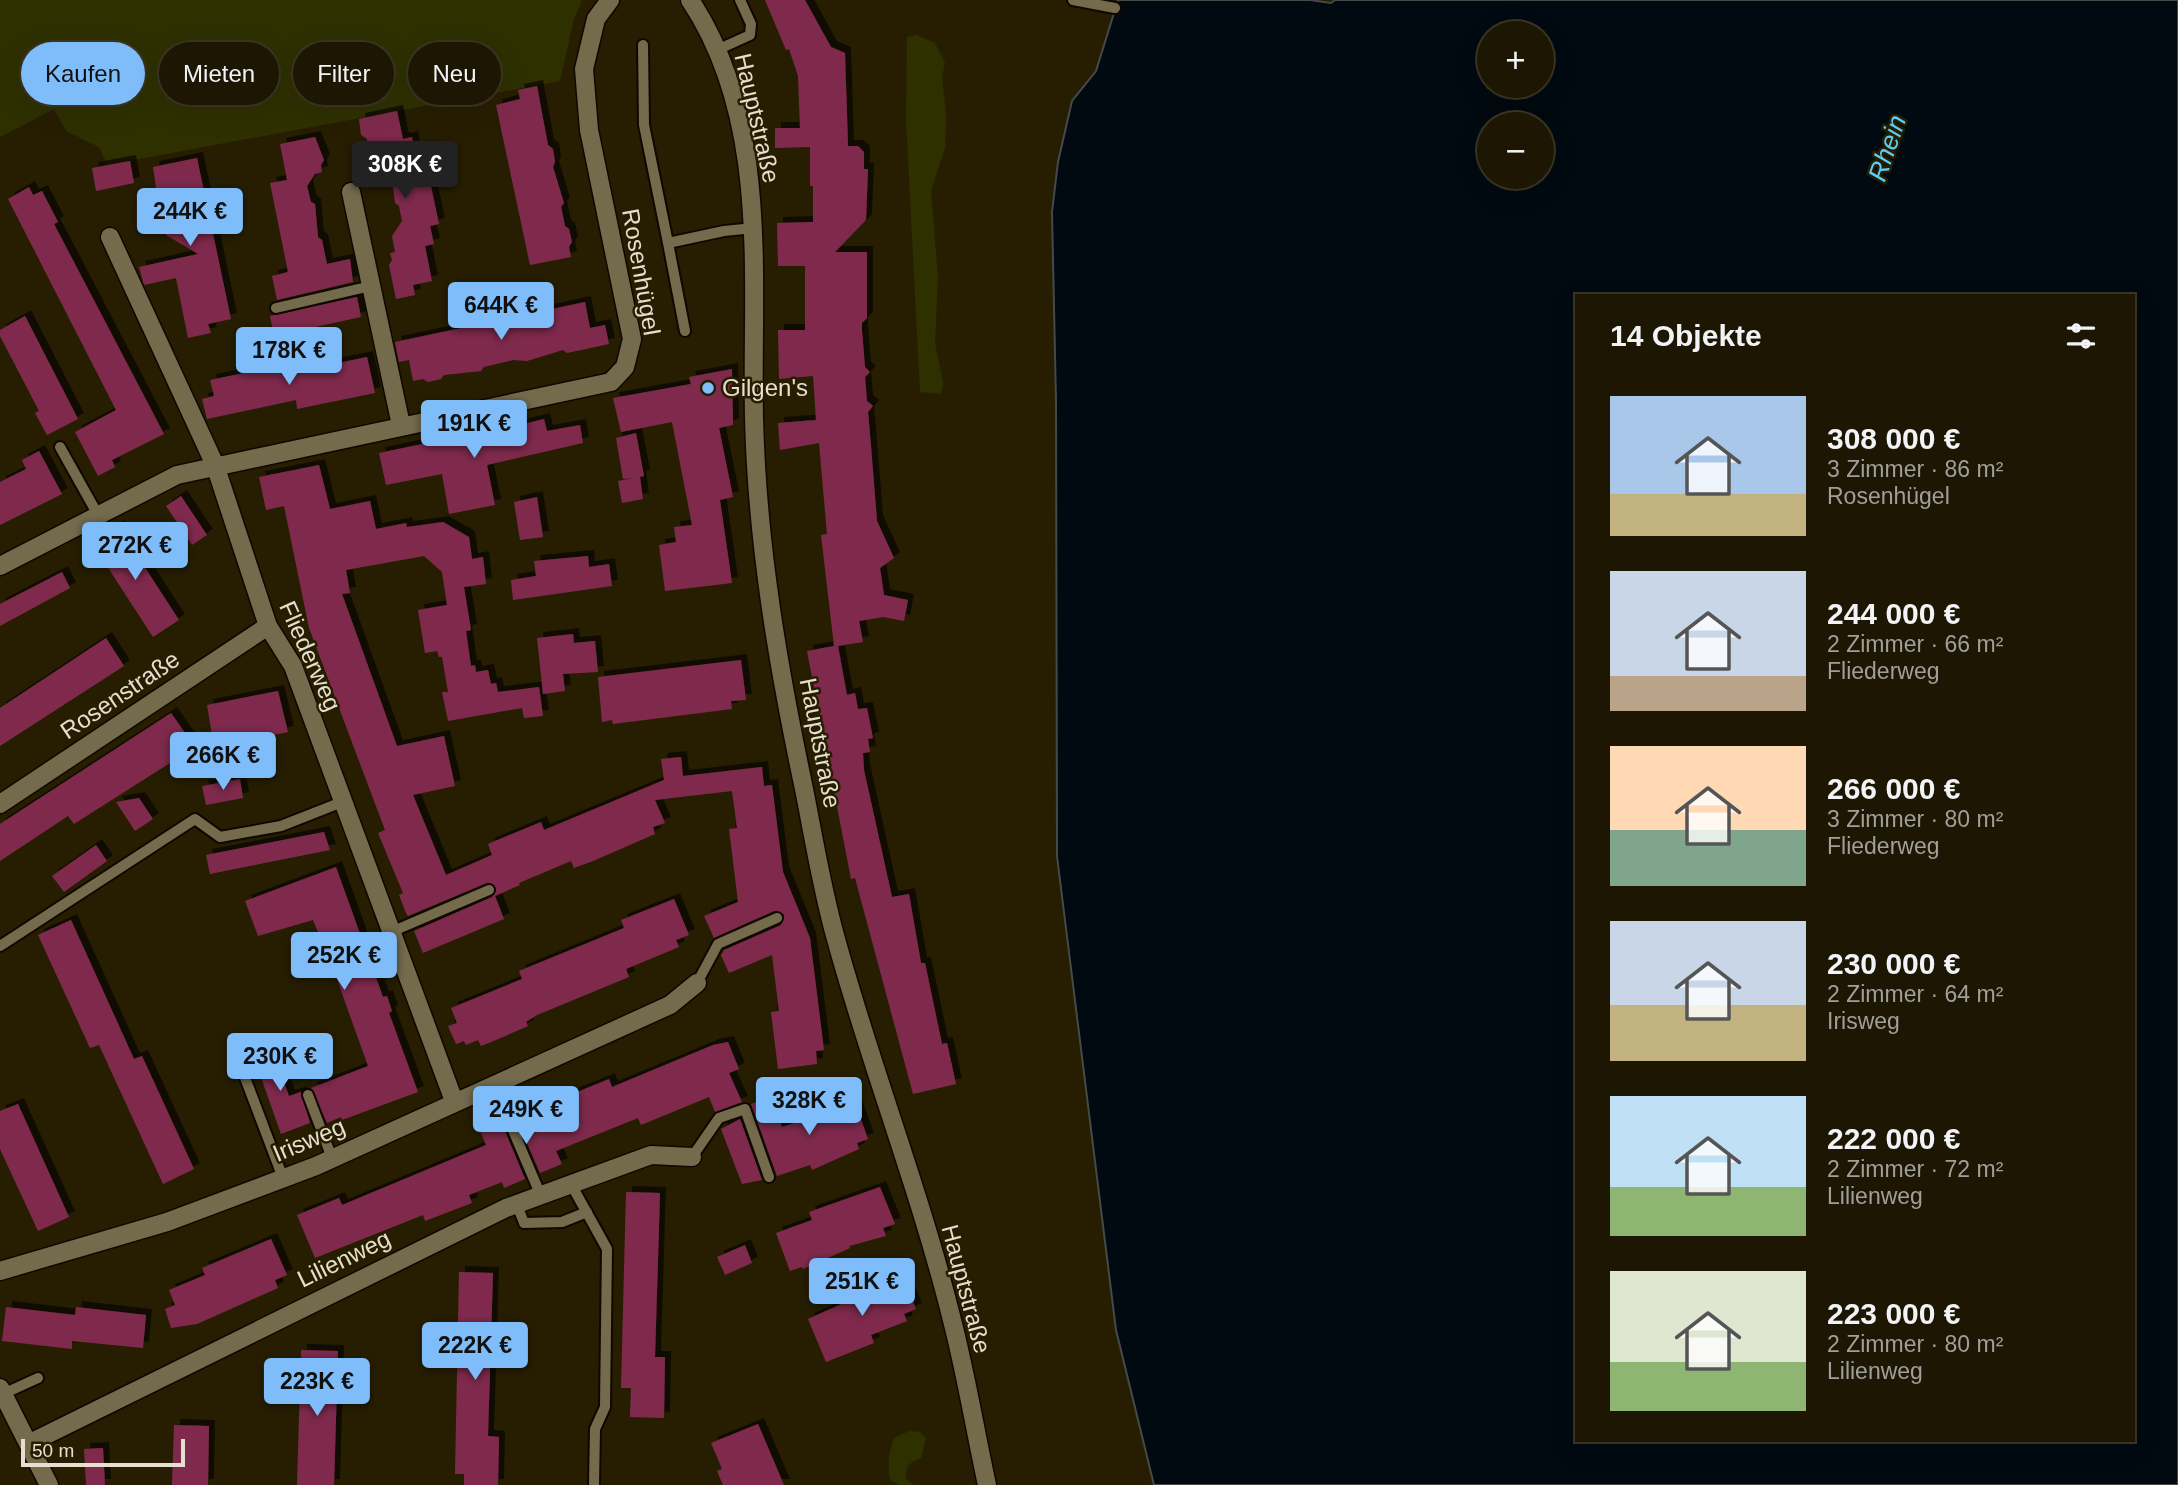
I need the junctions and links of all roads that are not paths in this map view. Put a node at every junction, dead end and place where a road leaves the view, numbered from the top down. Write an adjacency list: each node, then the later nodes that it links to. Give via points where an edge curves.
1 (610, 0): 15 (street, Rosenhügel, via 596,19 584,69 589,130 632,339 625,367 611,382)
2 (690, 0): 7 (street, Hauptstraße)
3 (740, 0): 7 (lane, via 751,24 750,34)
4 (1073, 0): 5 (lane)
5 (1115, 8)
6 (643, 45): 11 (lane, via 644,125)
7 (717, 50): 9 (street, Hauptstraße, via 743,141)
8 (351, 192): 12 (street)
9 (754, 228): 11 (lane); 46 (street, Hauptstraße, via 754,417 761,535 789,715 835,937 952,1320)
10 (110, 237): 17 (street, Fliederweg)
11 (668, 243): 14 (lane)
12 (371, 286): 13 (lane); 15 (street)
13 (276, 308)
14 (685, 331)
15 (401, 425): 17 (street, Rosenhügel)
16 (60, 447): 18 (lane)
17 (215, 465): 18 (street, Rosenhügel, via 177,475); 20 (street, Fliederweg)
18 (98, 515): 19 (street, Rosenhügel)
19 (0, 566)
20 (268, 626): 21 (street, Fliederweg, via 293,666); 22 (street, Rosenstraße)
21 (342, 802): 25 (street, Fliederweg); 26 (lane, via 281,826 220,837 195,819)
22 (0, 804)
23 (489, 890): 25 (lane)
24 (777, 919): 27 (lane, via 718,944)
25 (391, 932): 30 (street, Fliederweg)
26 (0, 946)
27 (697, 983): 30 (street, Irisweg, via 670,1005)
28 (244, 1075): 35 (lane)
29 (308, 1095): 33 (lane)
30 (454, 1101): 33 (street, Irisweg)
31 (507, 1116): 37 (lane)
32 (692, 1157): 34 (lane, via 719,1118 745,1109); 36 (street, Lilienweg, via 651,1155)
33 (332, 1158): 35 (street, Irisweg)
34 (769, 1177)
35 (283, 1178): 40 (street, Irisweg, via 167,1222)
36 (572, 1186): 37 (street, Lilienweg); 39 (lane)
37 (541, 1196): 38 (street, Lilienweg)
38 (517, 1205): 39 (lane, via 524,1223 562,1222); 43 (street, Lilienweg, via 445,1236)
39 (587, 1212): 45 (lane, via 607,1248 608,1259 605,1406 595,1429)
40 (0, 1271)
41 (38, 1378): 42 (lane)
42 (2, 1391): 43 (street)
43 (30, 1443): 44 (street)
44 (49, 1485)
45 (594, 1485)
46 (986, 1485)

